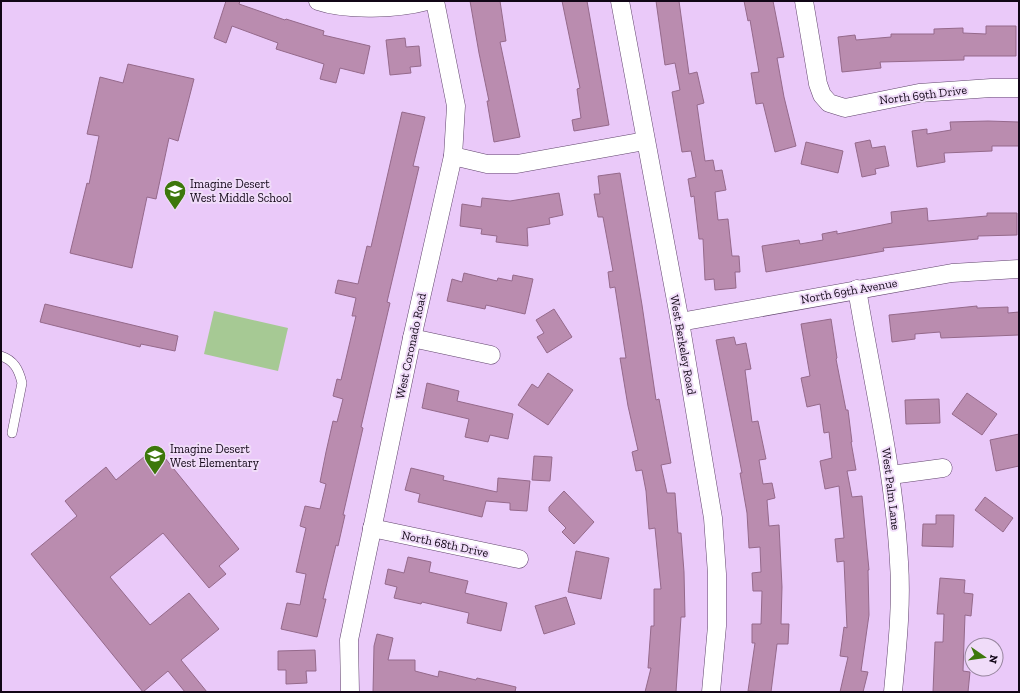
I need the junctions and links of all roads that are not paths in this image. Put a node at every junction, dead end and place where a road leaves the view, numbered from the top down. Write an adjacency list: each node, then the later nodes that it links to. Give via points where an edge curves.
1 (318, 1): 2 (street, via 357,7 412,5)
2 (427, 1)
3 (435, 1): 8 (street, West Coronado Road, via 456,106)
4 (620, 1): 7 (street, West Berkeley Road)
5 (804, 1): 6 (street, North 69th Drive, via 818,84 829,103 845,108 919,93)
6 (1019, 88)
7 (645, 141): 8 (street, via 516,164 487,164); 11 (street, West Berkeley Road)
8 (453, 156): 12 (street, West Coronado Road)
9 (1019, 269): 10 (street, North 69th Avenue, via 952,273)
10 (857, 289): 11 (street, North 69th Avenue); 17 (street, West Palm Lane)
11 (680, 322): 21 (street, West Berkeley Road, via 713,518 717,626)
12 (412, 338): 13 (street); 18 (street, West Coronado Road)
13 (491, 355)
14 (1, 356): 15 (lane, via 11,360 22,383)
15 (12, 434)
16 (943, 468): 17 (street)
17 (891, 475): 22 (street, West Palm Lane, via 900,563)
18 (372, 528): 19 (street, North 68th Drive); 20 (street, West Coronado Road, via 349,640)
19 (519, 559)
20 (350, 692)
21 (711, 692)
22 (893, 692)

